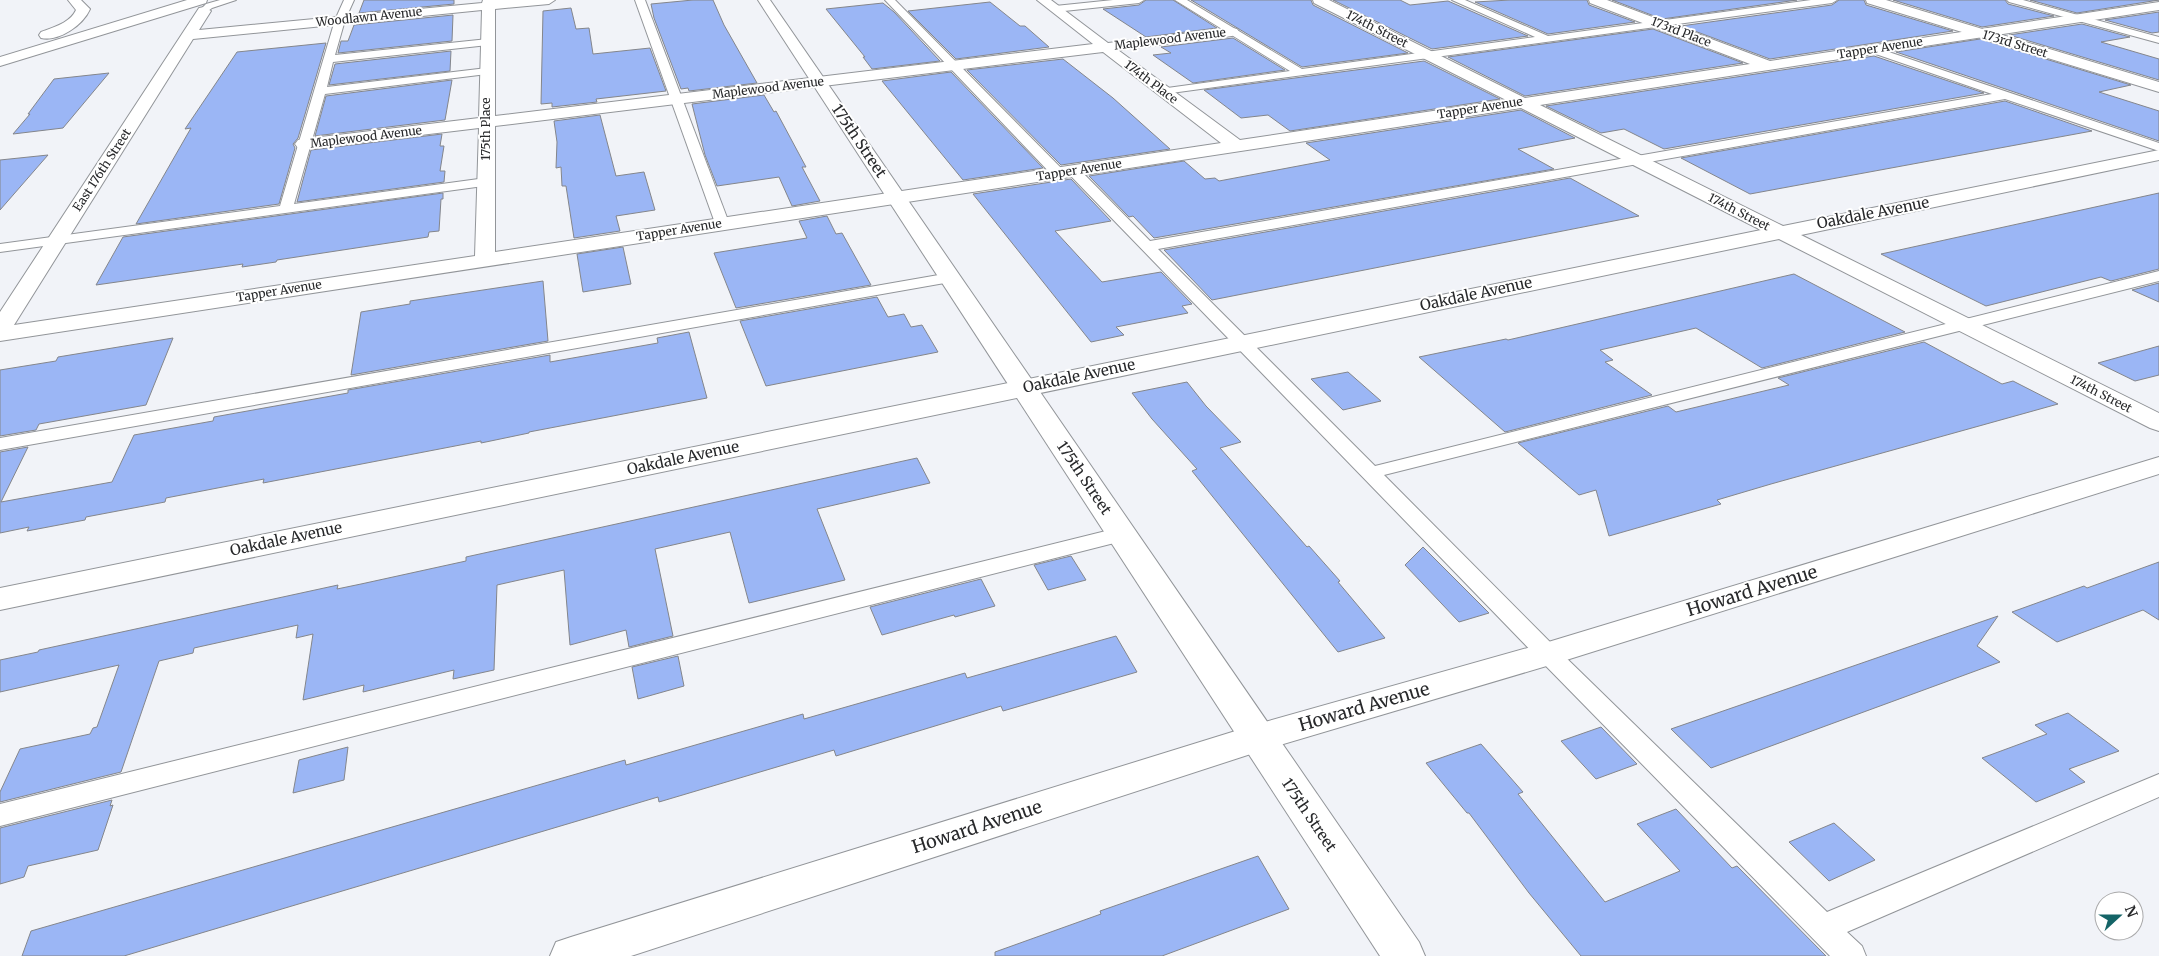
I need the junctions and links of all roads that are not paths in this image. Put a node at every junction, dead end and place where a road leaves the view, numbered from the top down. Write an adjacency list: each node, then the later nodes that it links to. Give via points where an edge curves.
1 (74, 0): 33 (main road, via 84,9 70,25)
2 (230, 0): 19 (lane)
3 (349, 0): 24 (lane)
4 (549, 0): 17 (main road, Woodlawn Avenue)
5 (640, 0): 47 (lane)
6 (764, 0): 42 (main road, 175th Street)
7 (890, 0): 39 (lane)
8 (1042, 0): 21 (main road, 174th Place)
9 (1139, 0): 21 (lane)
10 (1180, 0): 26 (lane)
11 (1319, 0): 35 (main road, 174th Street)
12 (1457, 0): 29 (lane)
13 (1595, 0): 25 (main road, 173rd Place)
14 (1832, 0): 22 (lane)
15 (1872, 0): 27 (main road, 173rd Street)
16 (2012, 0): 23 (lane)
17 (489, 3): 24 (main road, Woodlawn Avenue); 31 (main road, 175th Place)
18 (1744, 3): 22 (lane)
19 (203, 5): 28 (main road, East 176th Street); 37 (main road)
20 (2159, 6): 23 (main road, Tapper Avenue)
21 (1055, 10): 32 (main road, 174th Place)
22 (1763, 10): 25 (lane)
23 (2077, 18): 27 (main road, Tapper Avenue); 30 (lane)
24 (340, 20): 28 (main road, Woodlawn Avenue); 36 (lane)
25 (1659, 24): 29 (lane); 38 (main road, 173rd Place)
26 (1232, 32): 32 (main road, Maplewood Avenue); 41 (lane)
27 (1978, 32): 34 (main road, Tapper Avenue); 43 (main road, 173rd Street)
28 (189, 35): 61 (main road, East 176th Street)
29 (1547, 39): 35 (lane)
30 (2159, 40)
31 (488, 42): 36 (lane); 40 (main road, 175th Place)
32 (1106, 47): 39 (main road, Maplewood Avenue); 44 (main road, 174th Place)
33 (0, 49)
34 (1871, 49): 38 (main road, Tapper Avenue); 46 (lane)
35 (1428, 55): 41 (lane); 48 (main road, 174th Street)
36 (329, 59): 45 (lane)
37 (0, 62)
38 (1767, 65): 48 (main road, Tapper Avenue)
39 (953, 66): 42 (main road, Maplewood Avenue); 55 (lane)
40 (487, 72): 45 (lane); 49 (main road, 175th Place)
41 (1300, 72): 44 (lane)
42 (819, 82): 47 (main road, Maplewood Avenue); 57 (main road, 175th Street)
43 (2159, 87)
44 (1164, 90): 51 (main road, 174th Place)
45 (320, 91): 50 (lane)
46 (2006, 95): 52 (lane); 54 (lane)
47 (677, 99): 49 (main road, Maplewood Avenue); 59 (lane)
48 (1521, 102): 51 (main road, Tapper Avenue); 54 (main road, 174th Street)
49 (486, 122): 50 (main road, Maplewood Avenue); 56 (main road, 175th Place)
50 (304, 144): 58 (lane)
51 (1236, 146): 55 (main road, Tapper Avenue)
52 (2159, 147)
53 (2159, 155): 60 (main road, Oakdale Avenue)
54 (1636, 160): 60 (main road, 174th Street); 62 (lane)
55 (1065, 172): 57 (main road, Tapper Avenue); 62 (lane)
56 (486, 182): 58 (lane); 64 (main road, 175th Place)
57 (896, 197): 59 (main road, Tapper Avenue); 66 (main road, 175th Street)
58 (286, 209): 61 (lane)
59 (722, 223): 64 (main road, Tapper Avenue)
60 (1778, 232): 67 (main road, 174th Street); 70 (main road, Oakdale Avenue)
61 (57, 240): 63 (lane); 68 (main road, East 176th Street)
62 (1148, 246): 70 (lane)
63 (0, 248)
64 (485, 259): 69 (main road, Tapper Avenue)
65 (2159, 276): 67 (lane)
66 (950, 278): 71 (main road, 175th Street); 73 (lane)
67 (1963, 324): 72 (main road, 174th Street); 75 (lane)
68 (0, 329)
69 (0, 334)
70 (1240, 343): 71 (main road, Oakdale Avenue); 75 (lane)
71 (1024, 387): 76 (main road, 175th Street); 77 (main road, Oakdale Avenue)
72 (2159, 423)
73 (0, 444)
74 (2159, 465): 78 (main road, Howard Avenue)
75 (1370, 473): 78 (lane)
76 (1122, 534): 79 (main road, 175th Street); 81 (lane)
77 (0, 599)
78 (1548, 654): 79 (main road, Howard Avenue); 82 (lane)
79 (1258, 738): 83 (main road, Howard Avenue); 84 (main road, 175th Street)
80 (2159, 785): 82 (lane)
81 (0, 815)
82 (1823, 928): 85 (lane)
83 (571, 956)
84 (1404, 956)
85 (1851, 956)

